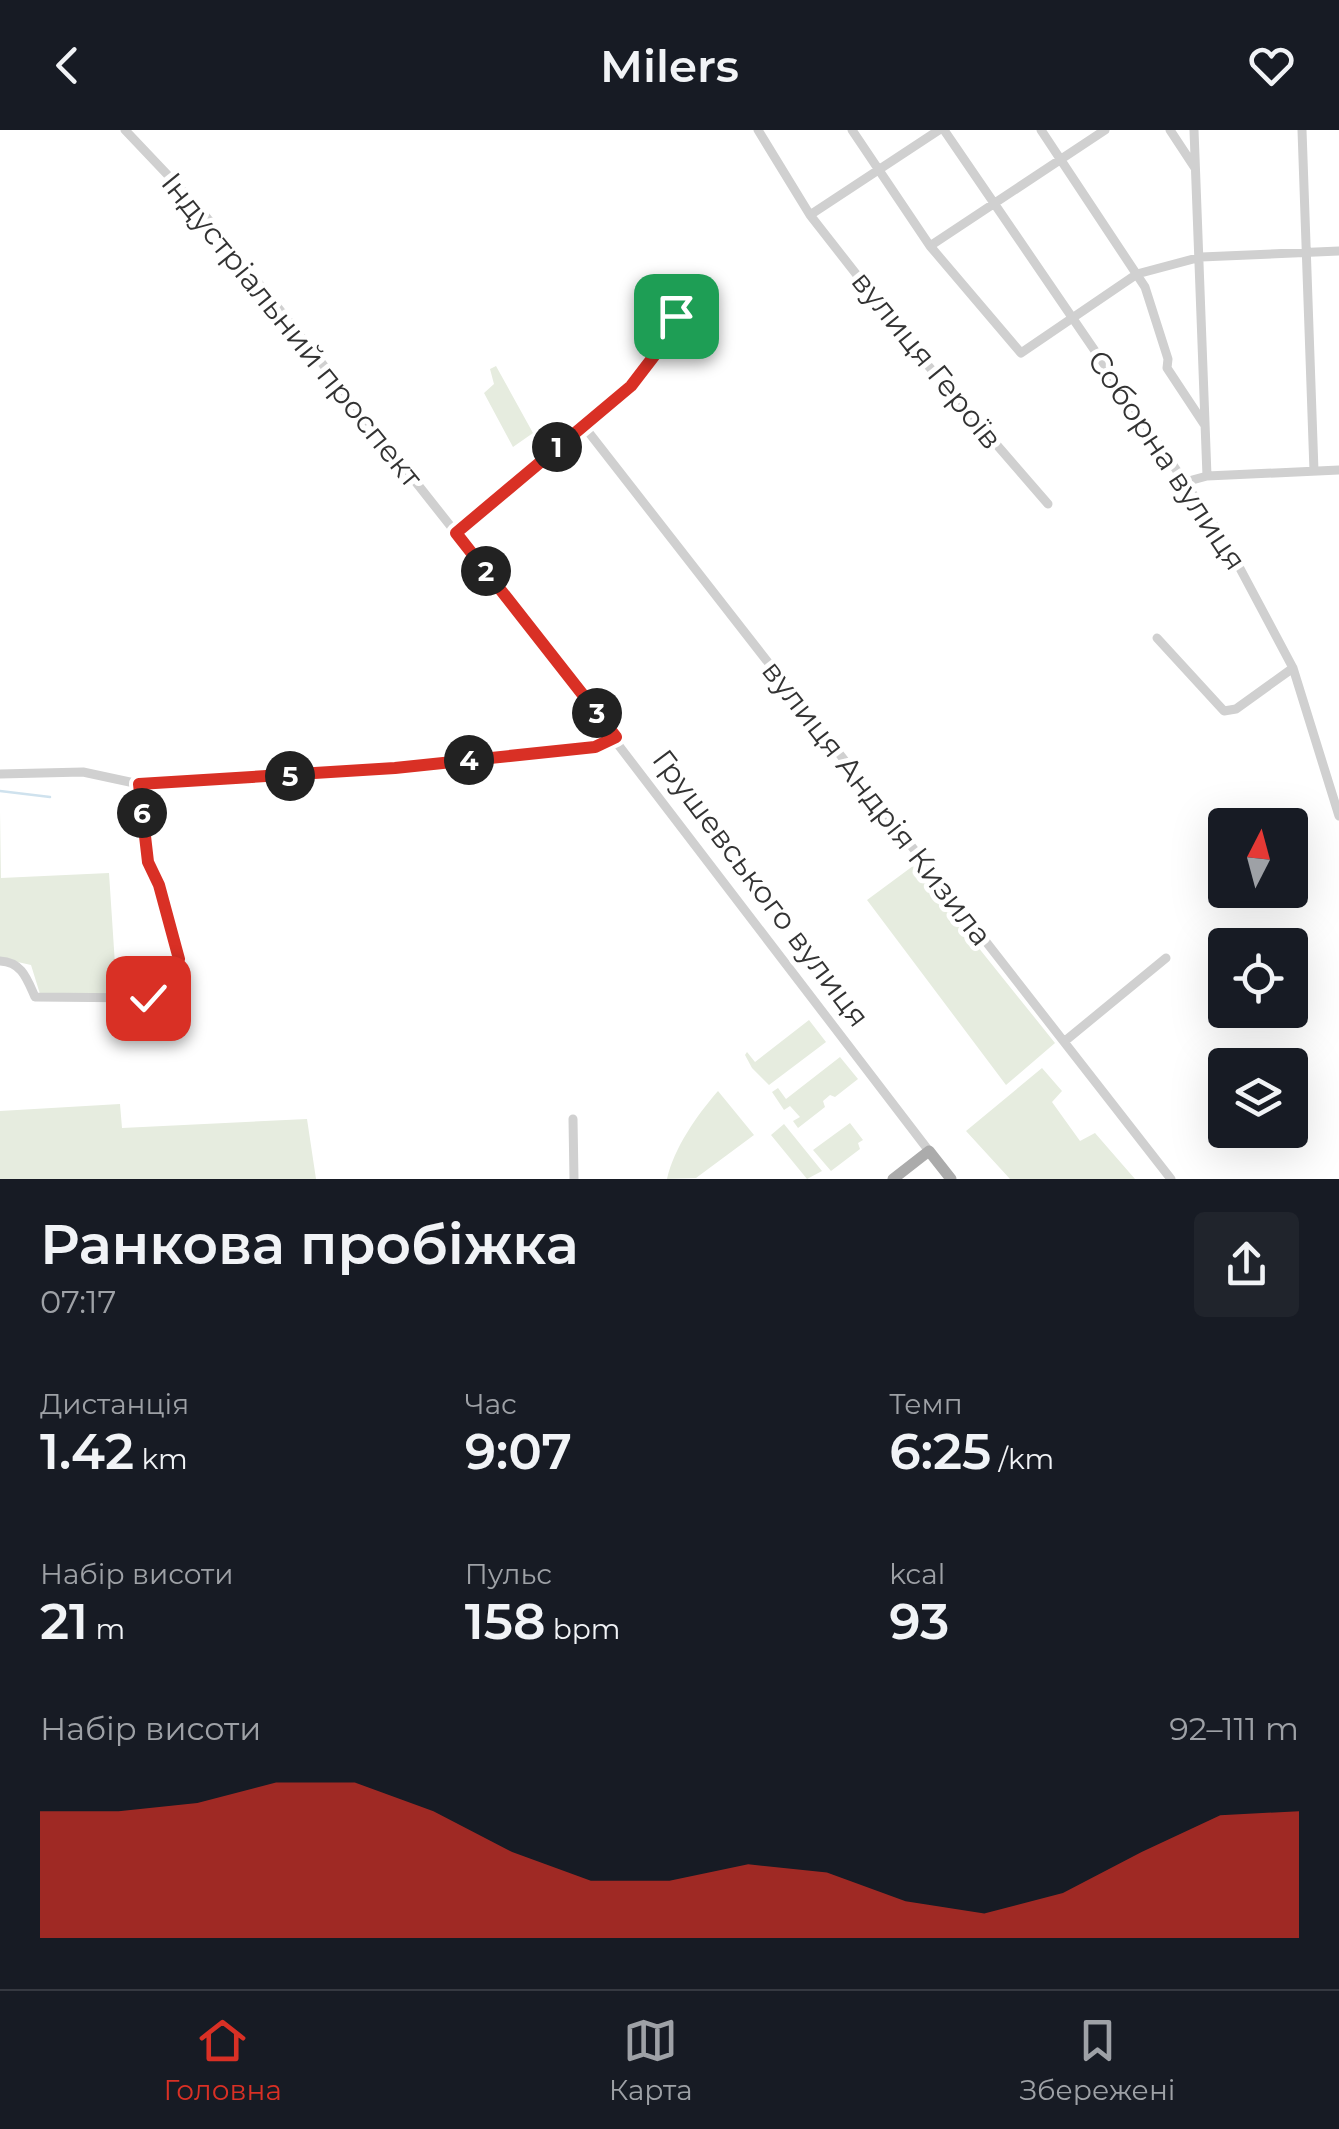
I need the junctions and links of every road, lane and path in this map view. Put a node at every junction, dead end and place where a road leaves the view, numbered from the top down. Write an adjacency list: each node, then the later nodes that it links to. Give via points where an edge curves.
1 (124, 130): 29 (street, Індустріальний проспект, via 200,209)
2 (758, 130): 14 (street, вулиця Героїв)
3 (852, 130): 12 (street)
4 (941, 130): 12 (street); 13 (street, Соборна вулиця)
5 (1041, 130): 10 (street)
6 (1105, 130): 10 (street)
7 (1170, 130): 11 (street)
8 (1194, 130): 11 (street)
9 (1302, 130): 17 (street)
10 (1062, 159): 13 (street); 19 (street)
11 (1197, 170): 18 (street)
12 (879, 172): 14 (street); 15 (street)
13 (994, 204): 15 (street); 21 (street, Соборна вулиця)
14 (810, 214): 28 (street, вулиця Героїв)
15 (930, 246): 21 (street, via 1020,353)
16 (1339, 250): 17 (street)
17 (1307, 253): 18 (street); 25 (street)
18 (1201, 258): 19 (street); 23 (street)
19 (1137, 274): 21 (street); 23 (street, via 1167,368)
20 (678, 313): 22 (street, via 631,386)
21 (1073, 318): 27 (street, Соборна вулиця)
22 (584, 425): 29 (street); 38 (street, вулиця Андрія Кизила)
23 (1206, 426): 26 (street)
24 (1339, 470): 25 (street)
25 (1314, 471): 26 (street)
26 (1207, 476): 27 (street)
27 (1185, 482): 31 (street, Соборна вулиця, via 1227,544)
28 (1048, 504)
29 (456, 533): 32 (street, Грушевського вулиця)
30 (1158, 638): 31 (street, via 1224,711)
31 (1293, 668): 35 (street, Соборна вулиця)
32 (616, 737): 34 (street, via 595,747 395,768); 40 (street, Грушевського вулиця)
33 (0, 774): 34 (street, via 82,772)
34 (139, 784): 37 (street, via 148,862 179,959 170,972 148,998 35,997 23,971)
35 (1339, 816)
36 (1166, 958): 38 (street)
37 (0, 961)
38 (1065, 1041): 44 (street, вулиця Андрія Кизила)
39 (573, 1119): 41 (street)
40 (930, 1151): 42 (main road); 43 (main road, Грушевського вулиця)
41 (574, 1179)
42 (893, 1179)
43 (951, 1179)
44 (1172, 1179)

